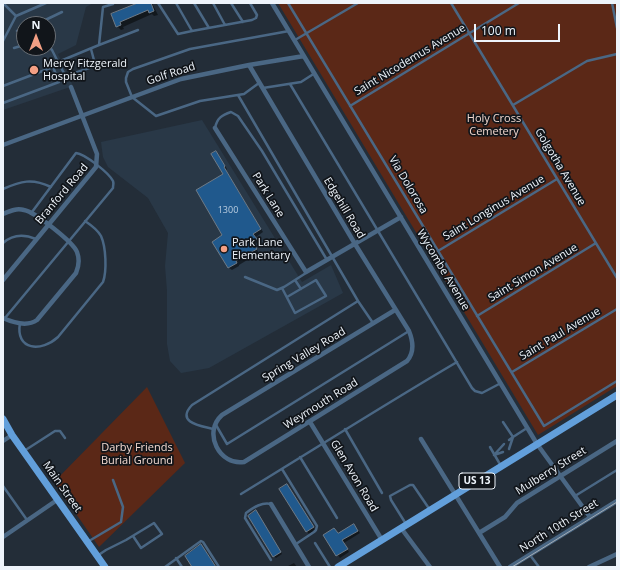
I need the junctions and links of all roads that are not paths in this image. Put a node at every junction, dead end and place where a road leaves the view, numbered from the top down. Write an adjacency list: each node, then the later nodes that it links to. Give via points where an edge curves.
1 (3, 3): 17 (lane)
2 (46, 3): 17 (lane)
3 (113, 3): 30 (lane, via 103,7)
4 (158, 3): 25 (lane, via 178,34)
5 (176, 3): 25 (lane)
6 (194, 3): 21 (lane)
7 (212, 3): 20 (lane)
8 (231, 3): 19 (lane)
9 (250, 3): 19 (lane, via 257,15 256,18)
10 (272, 3): 23 (street, Wycombe Avenue)
11 (288, 3): 26 (lane, Via Dolorosa)
12 (358, 3): 26 (lane)
13 (451, 3): 27 (lane, Golgotha Avenue)
14 (519, 3): 27 (lane, Saint Nicodemus Avenue)
15 (612, 3): 22 (lane)
16 (62, 12): 18 (lane)
17 (16, 16): 28 (lane)
18 (53, 16)
19 (243, 22): 20 (lane)
20 (225, 25): 21 (lane)
21 (209, 28): 25 (lane)
22 (617, 28)
23 (288, 29): 29 (street, Wycombe Avenue); 44 (lane, via 190,49 133,69 128,72 126,78)
24 (138, 30): 30 (lane)
25 (192, 31)
26 (306, 33): 29 (lane); 47 (lane, Via Dolorosa)
27 (470, 33): 46 (lane, Golgotha Avenue); 47 (lane, Saint Nicodemus Avenue)
28 (3, 41)
29 (295, 41): 34 (street, Wycombe Avenue)
30 (99, 45): 31 (lane)
31 (91, 49): 35 (lane); 35 (lane, via 95,64 92,67 65,75)
32 (617, 54): 46 (lane, via 587,61)
33 (55, 56): 35 (lane)
34 (304, 56): 36 (street, Golf Road); 37 (street, Wycombe Avenue)
35 (58, 62)
36 (249, 65): 38 (street, Edgehill Road); 44 (street, Golf Road, via 190,76)
37 (315, 74): 39 (lane, via 301,82); 57 (street, Wycombe Avenue)
38 (259, 83): 42 (street, Edgehill Road); 43 (lane, via 248,92)
39 (290, 84): 42 (lane); 60 (lane)
40 (3, 86): 45 (lane, via 53,67 59,82)
41 (71, 87): 48 (street, Branford Road)
42 (263, 88): 65 (street, Edgehill Road)
43 (238, 95): 44 (lane, via 200,101 156,116); 67 (lane)
44 (132, 97): 48 (street, Golf Road)
45 (3, 103)
46 (513, 105): 52 (lane, Golgotha Avenue)
47 (350, 106): 66 (lane, Via Dolorosa)
48 (82, 115): 50 (street, Golf Road); 51 (street, Branford Road, via 97,154)
49 (215, 128): 68 (lane, via 217,120 222,115 231,112 238,116 262,151); 69 (street, Park Lane)
50 (3, 145)
51 (96, 165): 53 (lane, via 82,154 76,153); 58 (lane, via 110,176 113,188); 59 (street, Branford Road)
52 (558, 179): 64 (lane, Golgotha Avenue); 66 (lane, Saint Longinus Avenue)
53 (51, 187): 54 (lane, via 29,181); 55 (lane)
54 (3, 189)
55 (32, 212): 56 (street, via 22,209); 59 (street)
56 (3, 214)
57 (401, 217): 60 (street); 89 (street, Wycombe Avenue)
58 (85, 221): 62 (lane); 82 (lane, via 101,236 106,267 103,282 51,343 34,347 26,344 20,338)
59 (48, 225): 61 (street, Branford Road); 62 (street)
60 (377, 231): 65 (street); 86 (lane)
61 (36, 240): 63 (lane, via 19,235); 72 (street, Branford Road)
62 (68, 241): 81 (lane); 82 (street, via 74,246 78,256 76,273 37,320 29,324)
63 (3, 242)
64 (596, 243): 71 (lane, Golgotha Avenue); 80 (lane, Saint Simon Avenue)
65 (355, 244): 67 (street); 79 (street, Edgehill Road)
66 (438, 251): 80 (lane, Via Dolorosa)
67 (334, 257): 68 (street); 77 (lane)
68 (327, 260): 69 (street)
69 (306, 272): 73 (lane)
70 (245, 277): 74 (lane, via 277,290)
71 (617, 278)
72 (3, 280)
73 (295, 280): 74 (lane); 75 (lane)
74 (282, 288): 76 (lane)
75 (301, 289): 76 (lane); 76 (lane, via 316,280 326,296 295,313)
76 (287, 297)
77 (358, 301): 83 (lane); 94 (lane, via 192,405 188,410 188,421 193,424)
78 (617, 308): 87 (lane, Saint Paul Avenue)
79 (395, 310): 83 (street, Spring Valley Road); 84 (street, Edgehill Road)
80 (477, 316): 87 (lane, Via Dolorosa)
81 (4, 318): 82 (street)
82 (20, 323)
83 (373, 324): 94 (street, Spring Valley Road, via 222,415)
84 (409, 331): 85 (street, Edgehill Road, via 413,347); 94 (lane, via 227,444)
85 (407, 361): 92 (street, Weymouth Road)
86 (457, 362): 89 (lane, via 472,388 478,392 484,392); 96 (lane)
87 (512, 372): 88 (lane, Via Dolorosa, via 544,426)
88 (617, 381)
89 (501, 383): 95 (street, Wycombe Avenue)
90 (617, 395): 106 (main road, US 13)
91 (3, 419): 97 (main road, Main Street)
92 (310, 422): 94 (street, Weymouth Road, via 244,462 234,462 225,457 213,438); 104 (street, Glen Avon Road)
93 (503, 422): 98 (lane)
94 (214, 426)
95 (527, 428): 98 (lane); 106 (street, Wycombe Avenue)
96 (345, 429): 104 (lane); 119 (lane)
97 (12, 435): 102 (street); 109 (main road, Main Street)
98 (514, 437): 101 (lane); 108 (lane)
99 (65, 438): 109 (lane, via 60,431 55,431)
100 (421, 439): 121 (street)
101 (509, 440)
102 (3, 441)
103 (617, 441): 116 (street, Mulberry Street)
104 (324, 444): 112 (lane); 134 (street, Glen Avon Road)
105 (504, 444): 111 (lane)
106 (537, 444): 113 (main road, US 13); 116 (street, Wycombe Avenue)
107 (490, 447): 111 (lane)
108 (509, 449)
109 (24, 452): 123 (main road, Main Street)
110 (503, 452): 111 (lane)
111 (494, 455): 113 (lane)
112 (300, 457): 114 (lane); 128 (lane)
113 (501, 466): 121 (main road, US 13)
114 (282, 469): 120 (lane); 137 (lane, via 317,526 314,532)
115 (617, 470): 122 (lane)
116 (560, 476): 122 (street, Wycombe Avenue); 131 (street, Mulberry Street, via 517,503 506,518)
117 (113, 480): 135 (lane, via 123,507 121,522)
118 (3, 486): 129 (lane)
119 (382, 493)
120 (241, 494)
121 (455, 495): 126 (main road, US 13); 131 (street)
122 (574, 496): 127 (street, Wycombe Avenue)
123 (58, 500): 129 (street); 135 (main road, Main Street)
124 (617, 501): 127 (street, North 10th Street)
125 (271, 504): 137 (street); 142 (lane, via 259,505 246,513 245,518)
126 (430, 510): 130 (main road, US 13); 130 (lane, via 413,485 390,496)
127 (590, 517): 138 (street, North 10th Street)
128 (337, 518)
129 (28, 520): 133 (street)
130 (404, 526): 134 (main road, US 13); 150 (street)
131 (479, 533): 151 (street)
132 (133, 536): 132 (lane, via 154,523 162,534 141,548); 140 (lane)
133 (3, 537)
134 (382, 540): 149 (main road, US 13)
135 (87, 543): 140 (main road, Main Street)
136 (315, 543): 148 (lane)
137 (296, 545): 147 (street)
138 (530, 554): 152 (street, North 10th Street); 153 (lane)
139 (617, 554): 154 (street)
140 (97, 556): 143 (main road, Main Street)
141 (176, 558): 144 (lane); 145 (lane); 146 (lane, via 201,541)
142 (271, 560)
143 (105, 567)
144 (165, 567)
145 (182, 567)
146 (219, 567)
147 (309, 567)
148 (330, 567)
149 (338, 567)
150 (430, 567)
151 (500, 567)
152 (510, 567)
153 (539, 567)
154 (589, 567)

